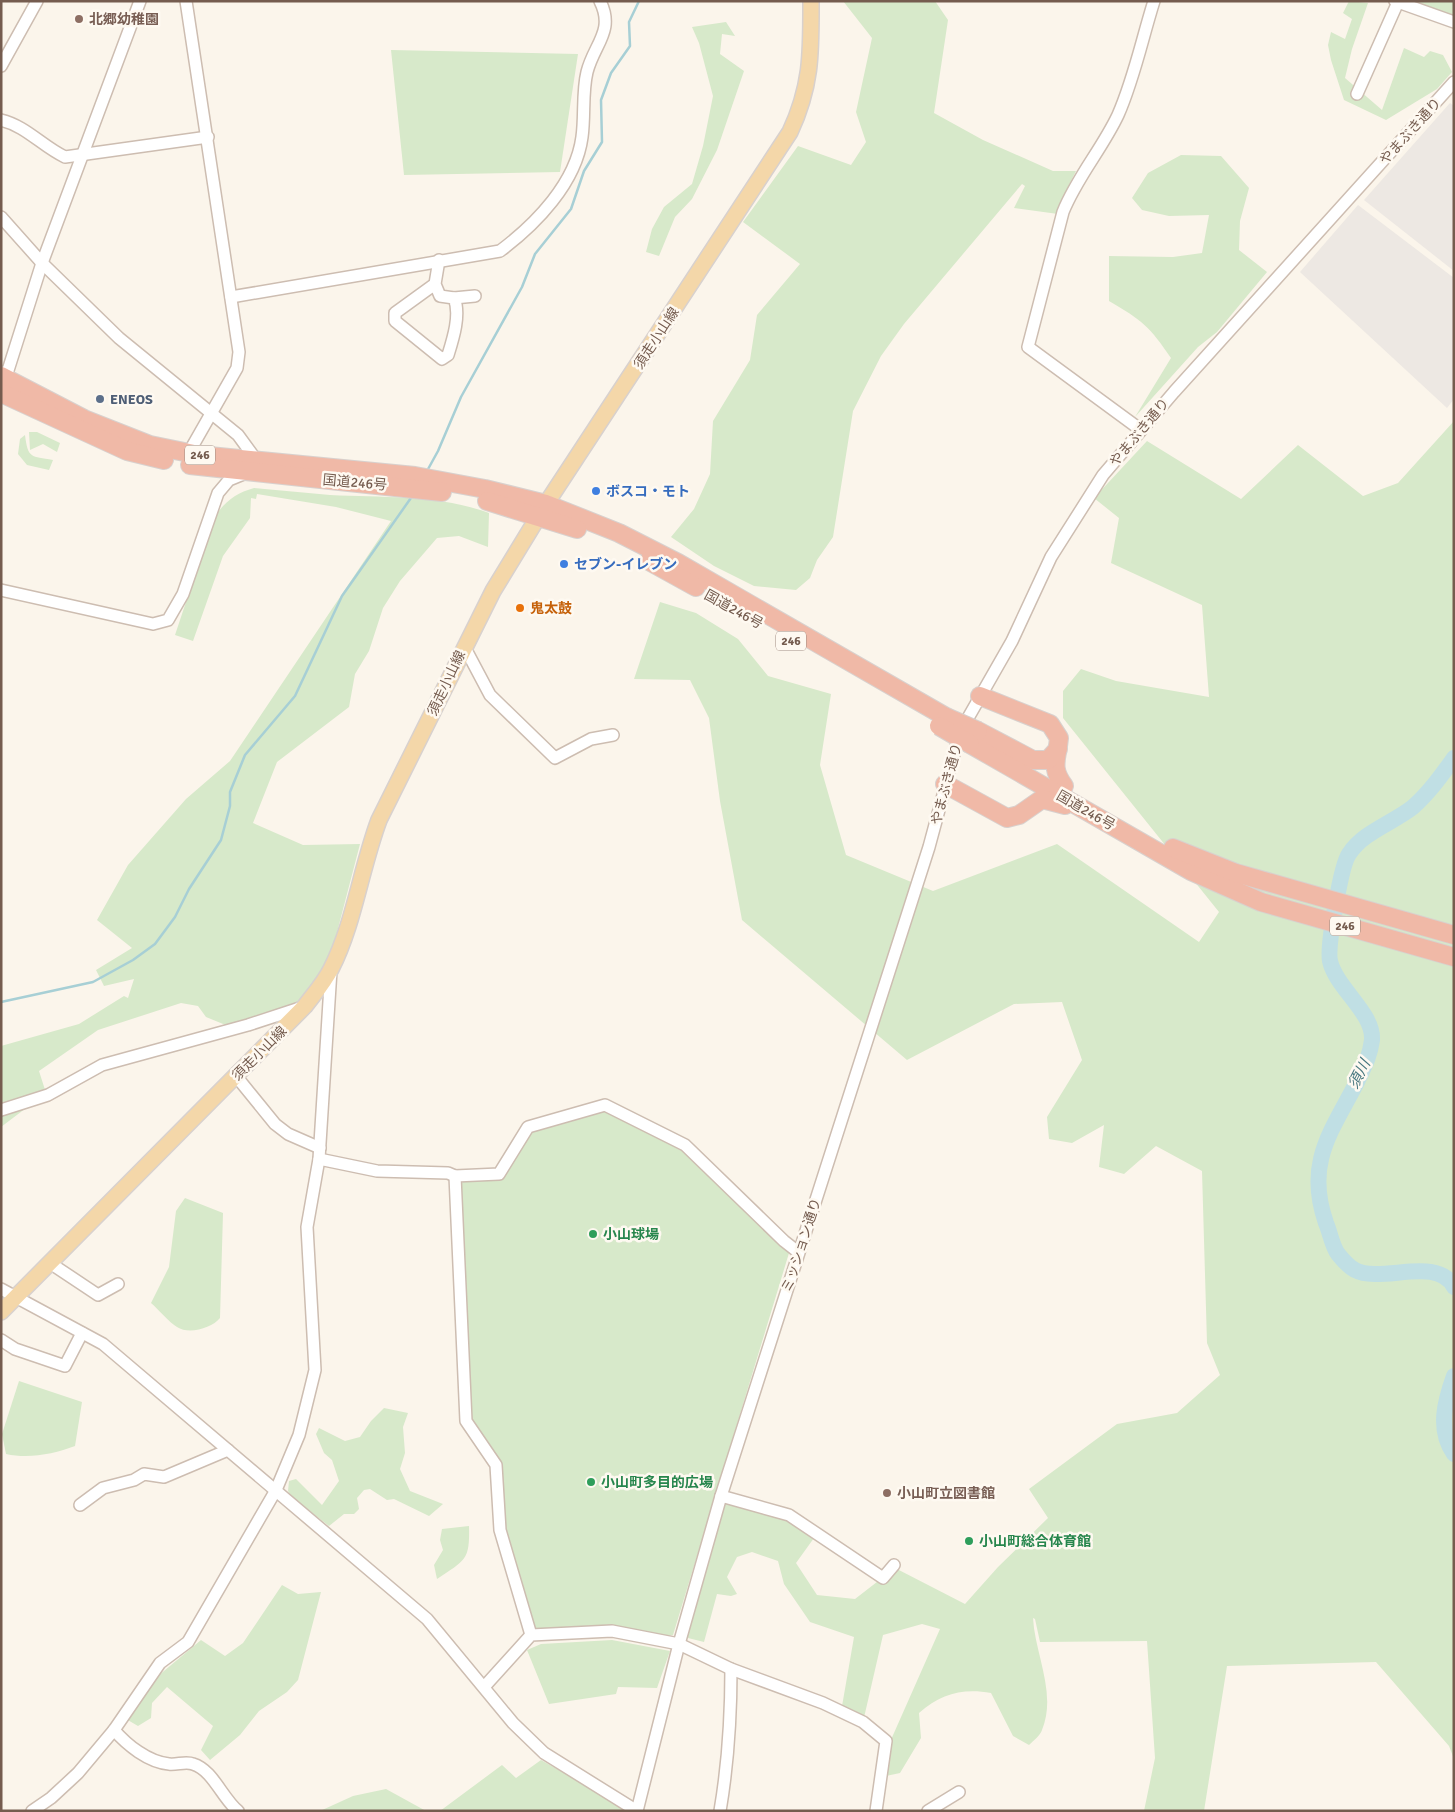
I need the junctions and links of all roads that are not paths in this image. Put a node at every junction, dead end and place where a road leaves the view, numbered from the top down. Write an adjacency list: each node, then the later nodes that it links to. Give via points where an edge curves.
1 (37, 1): 9 (street)
2 (140, 1): 14 (street)
3 (186, 1): 13 (street)
4 (600, 1): 16 (street, via 606,14 606,26 587,73 582,140 567,181 517,238 500,251)
5 (811, 1): 27 (main road, 須走小山線, via 808,82 802,107 790,132)
6 (1154, 1): 24 (street, via 1117,117 1063,212 1028,347)
7 (1397, 2): 8 (street); 11 (street)
8 (1454, 22)
9 (1, 66)
10 (1454, 82): 24 (street, やまぶき通り)
11 (1357, 94)
12 (1, 120): 14 (street, via 32,134 51,150 65,156)
13 (208, 137): 14 (street); 20 (street)
14 (82, 154): 17 (street)
15 (1, 217): 17 (street)
16 (439, 260): 18 (street); 20 (street)
17 (42, 262): 22 (street); 23 (street, via 120,338)
18 (436, 284): 21 (street, via 440,296); 21 (street, via 395,313 395,321 442,358 448,355 453,338 457,305)
19 (475, 296): 21 (street)
20 (231, 297): 23 (street, via 239,352 237,368)
21 (454, 298)
22 (2, 388): 25 (highway, 国道246号 / 246, via 123,436); 26 (highway, 国道246号 / 246, via 127,452 184,464)
23 (211, 412): 25 (street); 26 (street, via 238,435)
24 (1141, 430): 30 (street, やまぶき通り, via 1094,488 1051,556 1012,641)
25 (188, 454): 26 (highway, 国道246号 / 246)
26 (252, 467): 27 (highway, 国道246号 / 246, via 450,487); 28 (street, via 224,484 182,594 168,620 153,624)
27 (543, 510): 29 (main road, 須走小山線, via 493,591); 32 (highway, 国道246号 / 246, bridge, via 619,533 678,562 942,721)
28 (1, 590)
29 (464, 646): 31 (street, via 490,695 555,758 591,739); 42 (main road, 須走小山線, via 380,820)
30 (980, 696): 33 (highway, via 1050,724 1057,732); 35 (street, やまぶき通り, via 960,732)
31 (613, 735)
32 (975, 737): 33 (highway, via 1033,760 1048,760); 34 (highway, 国道246号 / 246); 36 (highway, 国道246号 / 246)
33 (1058, 748): 36 (highway, via 1054,766)
34 (1010, 767): 37 (highway, via 1026,789); 38 (highway, 国道246号 / 246)
35 (945, 784): 37 (highway, via 1007,818); 39 (street, やまぶき通り)
36 (1064, 786): 40 (highway, 国道246号 / 246, via 1191,857)
37 (1022, 812): 38 (highway, via 1038,800 1047,799)
38 (1092, 814): 41 (highway, 国道246号 / 246, via 1191,871 1261,902)
39 (929, 847): 48 (street, ミッション通り)
40 (1454, 935)
41 (1454, 957)
42 (331, 969): 43 (main road, 須走小山線); 46 (street)
43 (305, 1006): 44 (main road, 須走小山線); 45 (street, via 102,1065 48,1095)
44 (236, 1076): 46 (street, via 275,1124); 49 (main road, 須走小山線)
45 (1, 1110)
46 (320, 1154): 47 (street, via 377,1171 448,1173); 57 (street, via 307,1227 315,1370 299,1435)
47 (455, 1176): 48 (street, via 499,1174 528,1127 605,1105 685,1145); 61 (street, via 466,1421 496,1466 500,1530)
48 (798, 1252): 58 (street, ミッション通り)
49 (50, 1263): 50 (street, via 98,1295); 52 (main road, 須走小山線)
50 (118, 1284)
51 (1, 1289): 52 (street)
52 (16, 1297): 53 (main road, 須走小山線); 54 (street)
53 (1, 1312)
54 (82, 1333): 55 (street, via 65,1366 15,1349); 56 (street, via 103,1344)
55 (1, 1340)
56 (228, 1450): 57 (street); 59 (street, via 164,1477 144,1474 103,1488)
57 (276, 1490): 64 (street, via 427,1619); 65 (street, via 188,1642 160,1663)
58 (721, 1496): 60 (street, via 789,1515 883,1578); 62 (street, ミッション通り)
59 (80, 1505)
60 (894, 1565)
61 (530, 1635): 62 (street, via 612,1631); 64 (street)
62 (679, 1644): 63 (street); 69 (street, ミッション通り)
63 (731, 1669): 70 (street, via 727,1770); 71 (street, via 863,1722 886,1741)
64 (484, 1687): 69 (street, via 513,1723 544,1752)
65 (114, 1730): 67 (street, via 78,1773); 68 (street, via 126,1744 142,1753 168,1764 192,1763 208,1774)
66 (959, 1792): 72 (street)
67 (32, 1811)
68 (238, 1811)
69 (637, 1811)
70 (720, 1811)
71 (876, 1811)
72 (928, 1811)

